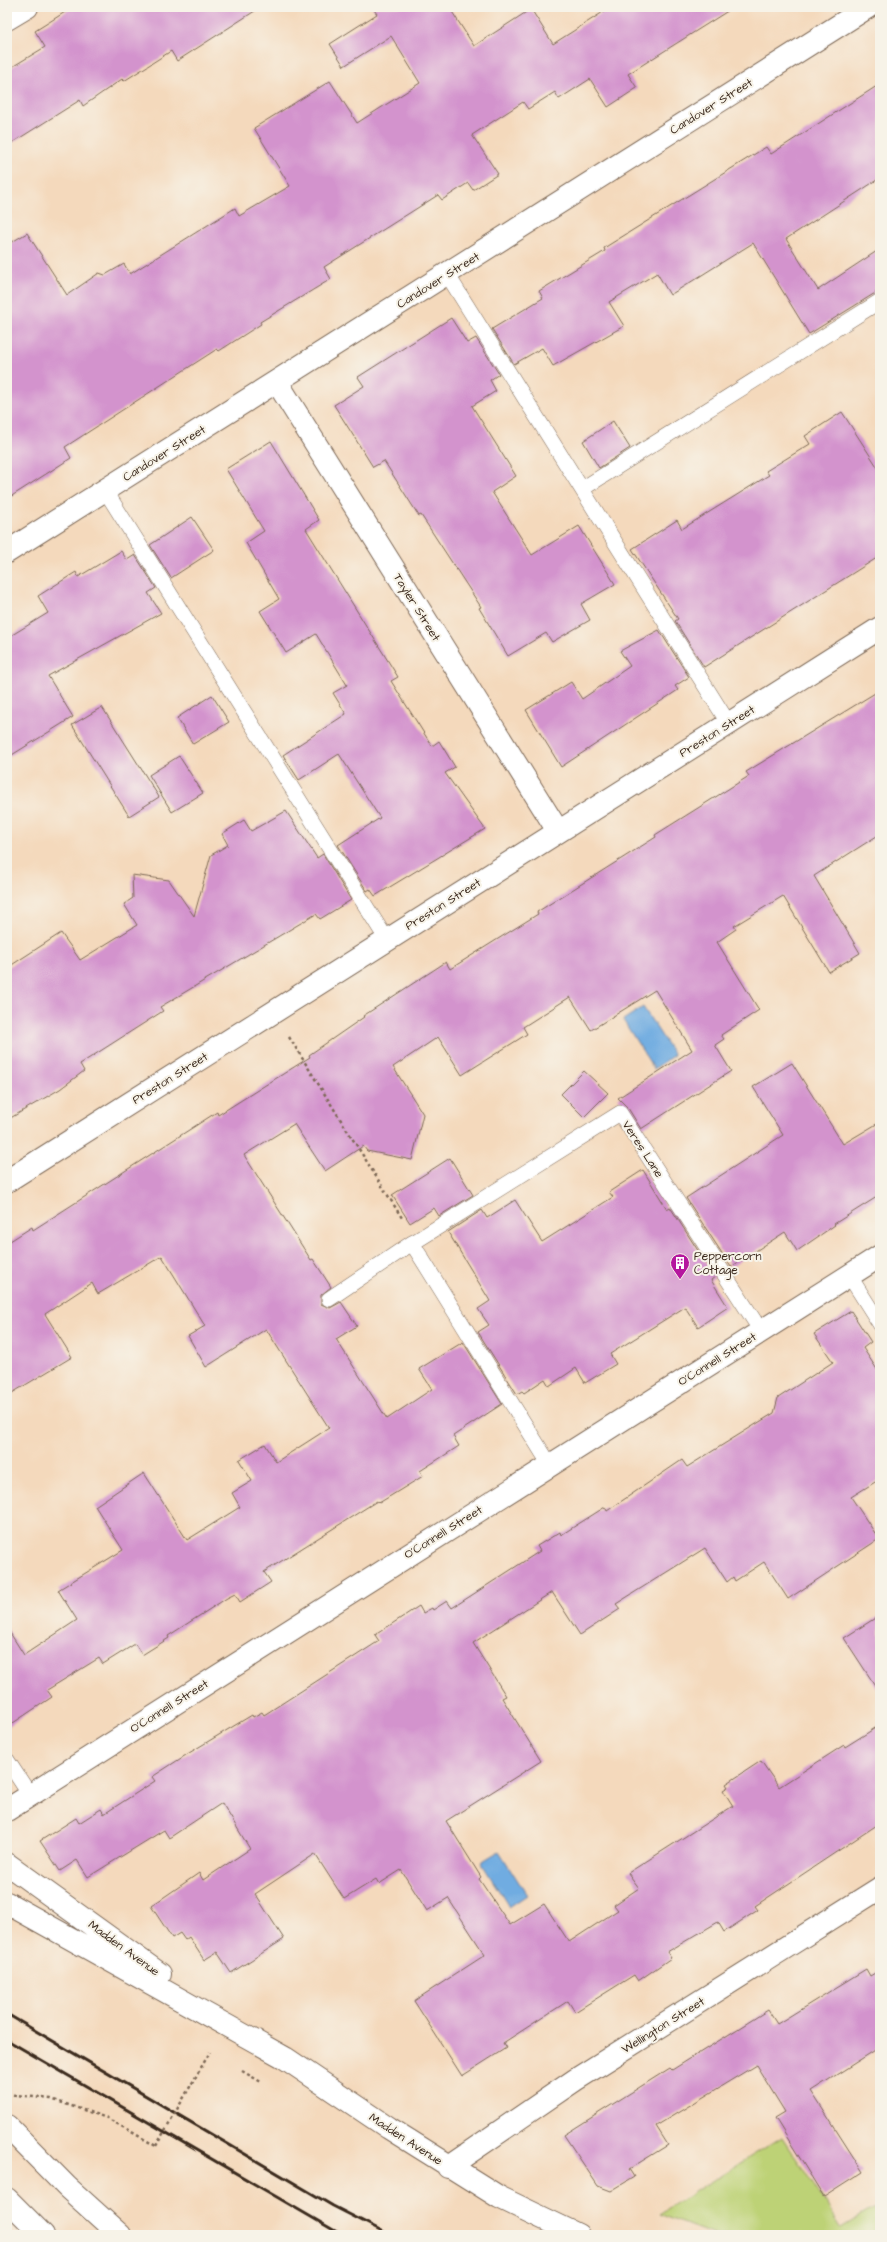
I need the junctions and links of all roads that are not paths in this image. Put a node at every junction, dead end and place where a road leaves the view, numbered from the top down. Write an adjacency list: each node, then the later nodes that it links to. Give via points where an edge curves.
1 (27, 7): 3 (main road)
2 (868, 7): 4 (main road, Candover Street)
3 (7, 20)
4 (447, 274): 6 (main road, Candover Street); 7 (lane)
5 (880, 301): 7 (lane)
6 (277, 382): 8 (main road, Candover Street); 12 (main road, Tayler Street)
7 (582, 489): 11 (lane)
8 (105, 490): 9 (main road, Candover Street); 13 (lane)
9 (7, 552)
10 (880, 628): 11 (main road, Preston Street)
11 (729, 724): 12 (main road, Preston Street)
12 (558, 832): 13 (main road, Preston Street)
13 (387, 940): 14 (main road, Preston Street)
14 (7, 1181)
15 (414, 1242): 18 (lane, Veres Lane); 20 (lane, Veres Lane, via 620,1113); 21 (lane)
16 (880, 1256): 17 (main road, O'Connell Street)
17 (849, 1275): 19 (lane); 20 (main road, O'Connell Street)
18 (328, 1299)
19 (880, 1324)
20 (761, 1331): 21 (main road, O'Connell Street)
21 (550, 1465): 23 (main road, O'Connell Street)
22 (7, 1760): 23 (lane)
23 (30, 1795): 24 (main road, O'Connell Street)
24 (7, 1810)
25 (7, 1864): 28 (main road, Madden Avenue)
26 (880, 1888): 30 (main road, Wellington Street, via 575,2080)
27 (7, 1903): 28 (main road, Madden Avenue)
28 (240, 2032): 30 (main road, Madden Avenue, via 285,2058)
29 (7, 2126): 33 (main road, via 67,2187)
30 (448, 2167): 34 (main road, Madden Avenue, via 499,2197)
31 (7, 2200): 32 (main road)
32 (43, 2235)
33 (120, 2235)
34 (578, 2235)

